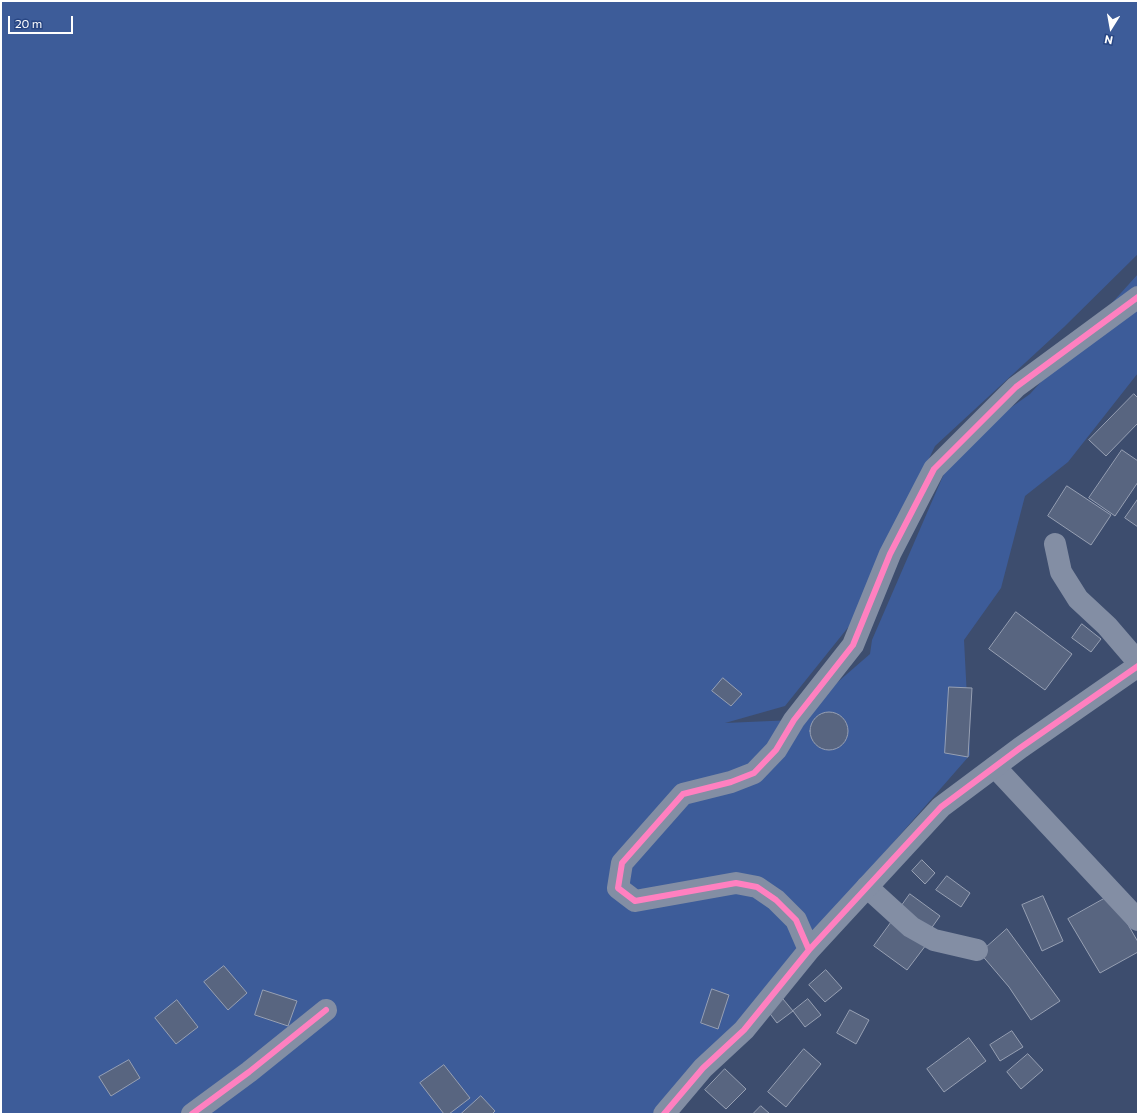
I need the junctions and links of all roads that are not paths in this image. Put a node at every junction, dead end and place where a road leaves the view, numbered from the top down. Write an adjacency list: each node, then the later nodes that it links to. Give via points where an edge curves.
1 (1138, 297): 8 (street, via 1016,387 934,469 890,554 853,645 794,720 776,750 754,773 731,782 683,794 622,863 618,888 635,901 736,883 757,887 776,900 796,920)
2 (1055, 544): 3 (street, via 1061,572 1078,599 1107,626)
3 (1138, 662)
4 (1138, 666): 5 (street)
5 (995, 767): 6 (street, via 941,808); 7 (street)
6 (867, 888): 8 (street); 9 (street, via 911,927 928,937)
7 (1138, 920)
8 (809, 950): 12 (street, via 744,1030 703,1068)
9 (977, 950)
10 (326, 1010): 11 (street, via 250,1072)
11 (192, 1114)
12 (664, 1114)

